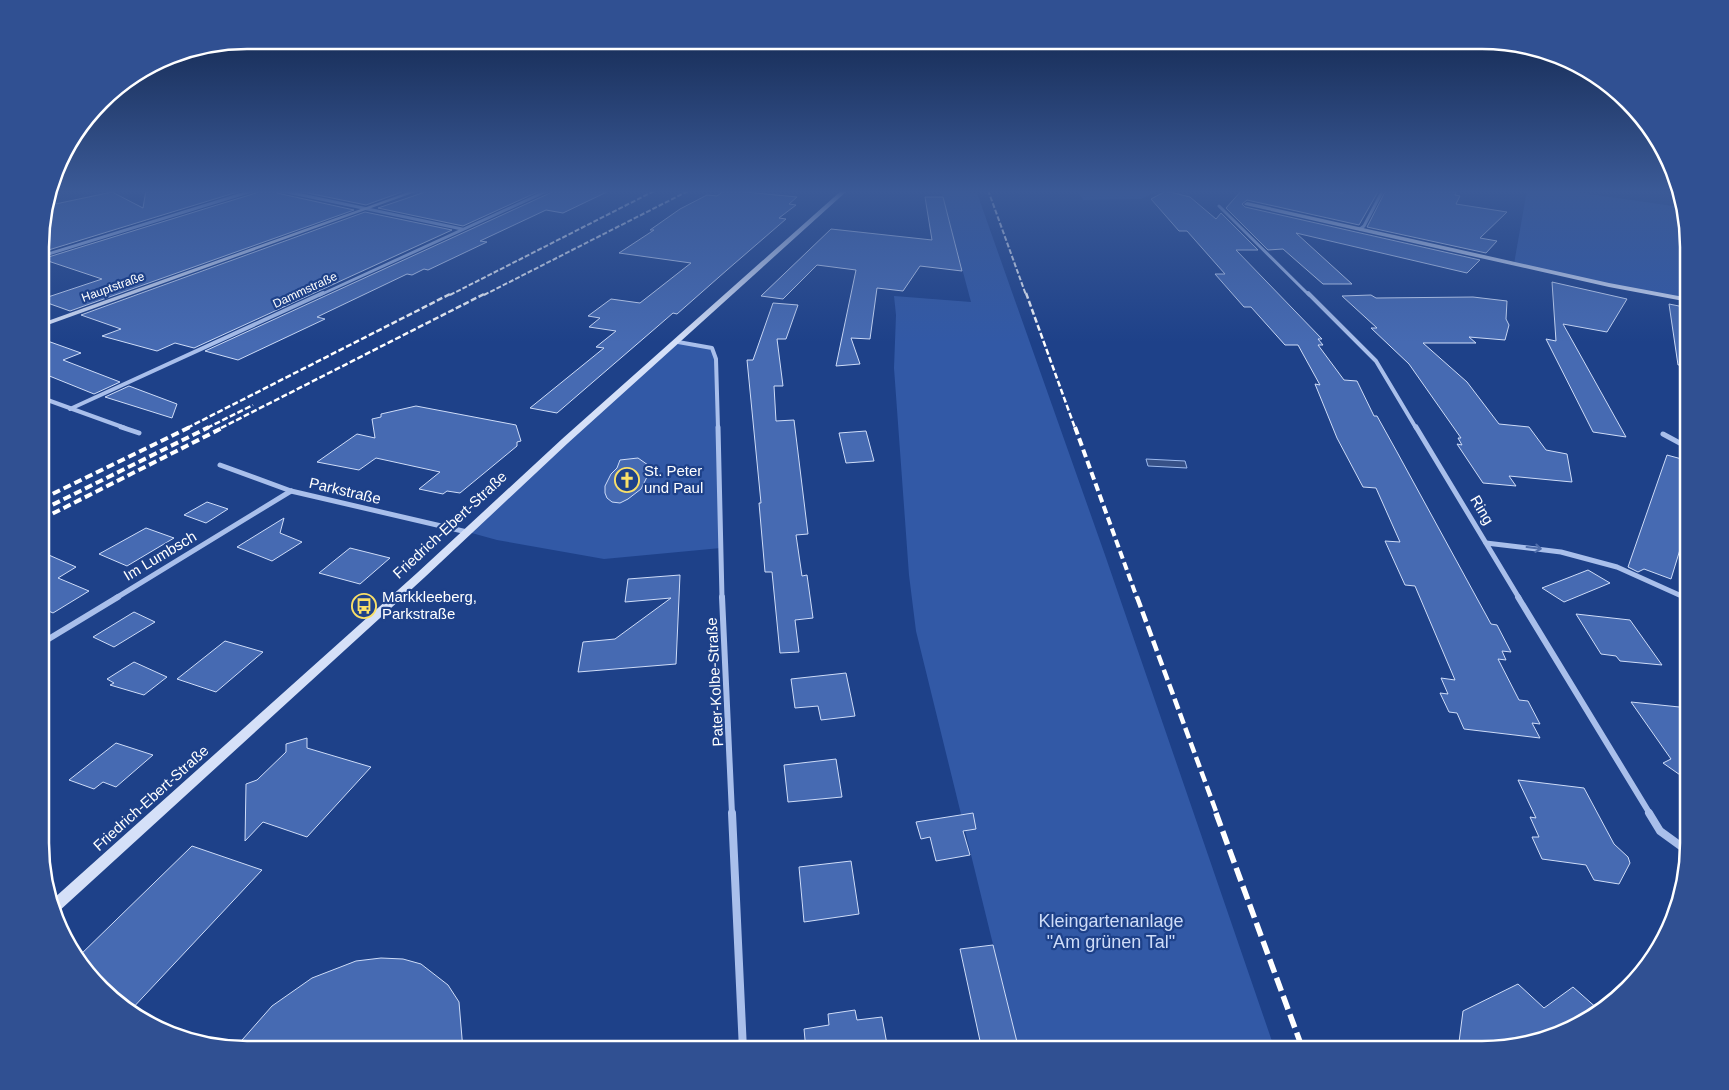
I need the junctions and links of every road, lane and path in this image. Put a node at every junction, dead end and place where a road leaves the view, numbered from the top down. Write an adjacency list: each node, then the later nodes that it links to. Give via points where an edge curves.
1 (91, 241): 7 (street)
2 (274, 241): 9 (street, Hauptstraße)
3 (436, 241): 12 (street, Dammstraße)
4 (789, 241): 10 (street, Friedrich-Ebert-Straße)
5 (1254, 241): 19 (street, Ring, via 1376,361)
6 (1413, 241): 8 (street)
7 (49, 254)
8 (1680, 298)
9 (49, 321)
10 (678, 342): 18 (street, Friedrich-Ebert-Straße); 24 (street, Pater-Kolbe-Straße, via 712,348 716,360 721,566)
11 (49, 401): 12 (street)
12 (70, 409): 13 (street)
13 (139, 433)
14 (1664, 434): 15 (street)
15 (1680, 443)
16 (220, 465): 17 (street, Parkstraße)
17 (291, 491): 18 (street, Parkstraße); 21 (street, Im Lumbsch)
18 (468, 532): 23 (street, Friedrich-Ebert-Straße)
19 (1486, 543): 20 (street, one-way to 20, via 1561,552 1608,564); 22 (street, Ring, via 1660,831)
20 (1680, 594)
21 (49, 639)
22 (1680, 845)
23 (58, 903)
24 (743, 1041)

